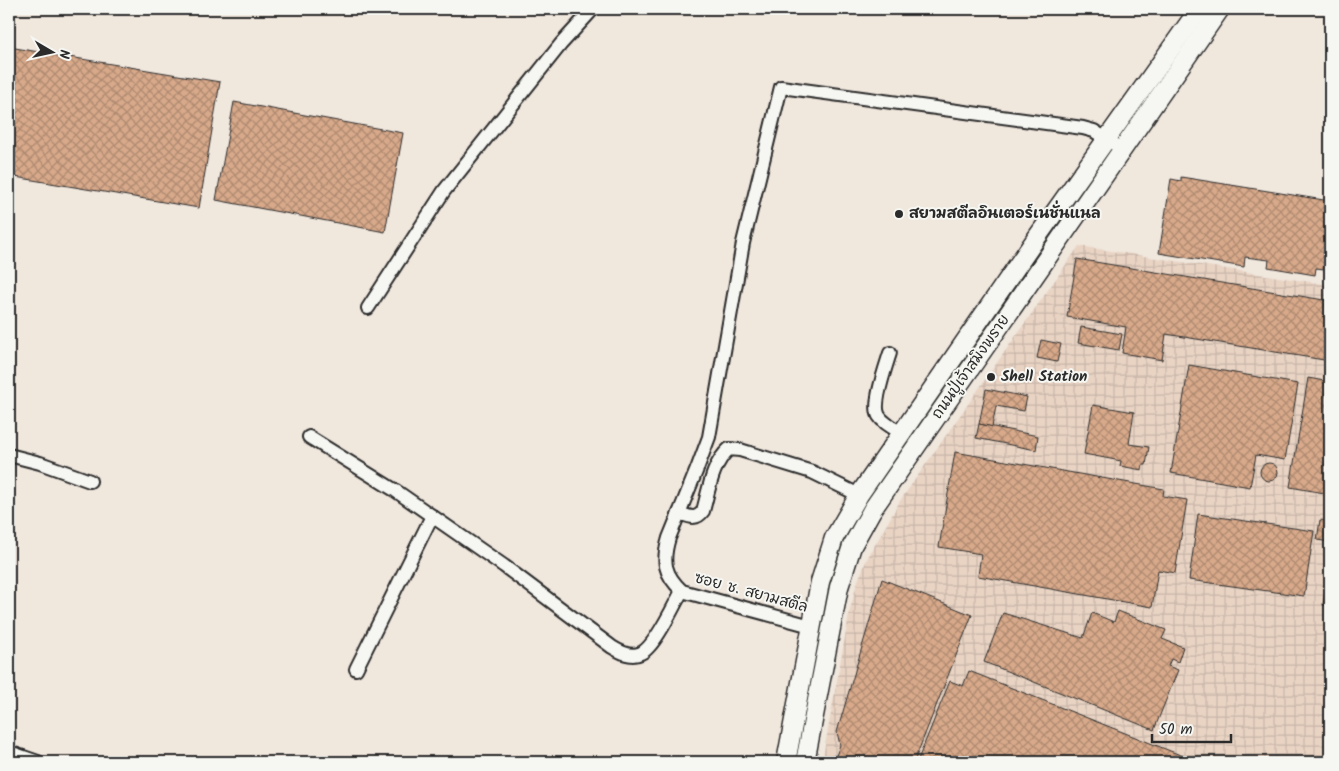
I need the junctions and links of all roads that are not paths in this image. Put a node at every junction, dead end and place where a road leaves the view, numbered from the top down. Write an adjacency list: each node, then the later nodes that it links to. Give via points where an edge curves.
1 (593, 9): 6 (street, via 560,44 444,191)
2 (1199, 9): 4 (main road, ถนนปู่เจ้าสมิงพราย)
3 (1220, 9): 5 (main road, ถนนปู่เจ้าสมิงพราย)
4 (1107, 138): 5 (street); 8 (main road, ถนนปู่เจ้าสมิงพราย); 13 (street, via 1083,128 780,87 743,243 708,437)
5 (1122, 149): 21 (main road, ถนนปู่เจ้าสมิงพราย, via 872,510 852,546 839,587)
6 (368, 308)
7 (890, 353): 8 (street, via 880,391 878,416)
8 (902, 433): 12 (main road, ถนนปู่เจ้าสมิงพราย)
9 (309, 436): 14 (street)
10 (9, 455): 11 (street)
11 (90, 481)
12 (859, 495): 13 (street, via 812,472 729,449 714,470 700,516 693,518); 16 (main road, ถนนปู่เจ้าสมิงพราย, via 834,538)
13 (679, 513): 15 (street, via 665,549 665,564 671,580)
14 (432, 516): 15 (street, via 623,653 634,655 648,648); 17 (street)
15 (682, 591): 16 (street, ซอย ช. สยามสตีล)
16 (811, 626): 20 (main road, ถนนปู่เจ้าสมิงพราย)
17 (356, 668)
18 (9, 752): 19 (street)
19 (38, 762)
20 (786, 762)
21 (805, 762)

